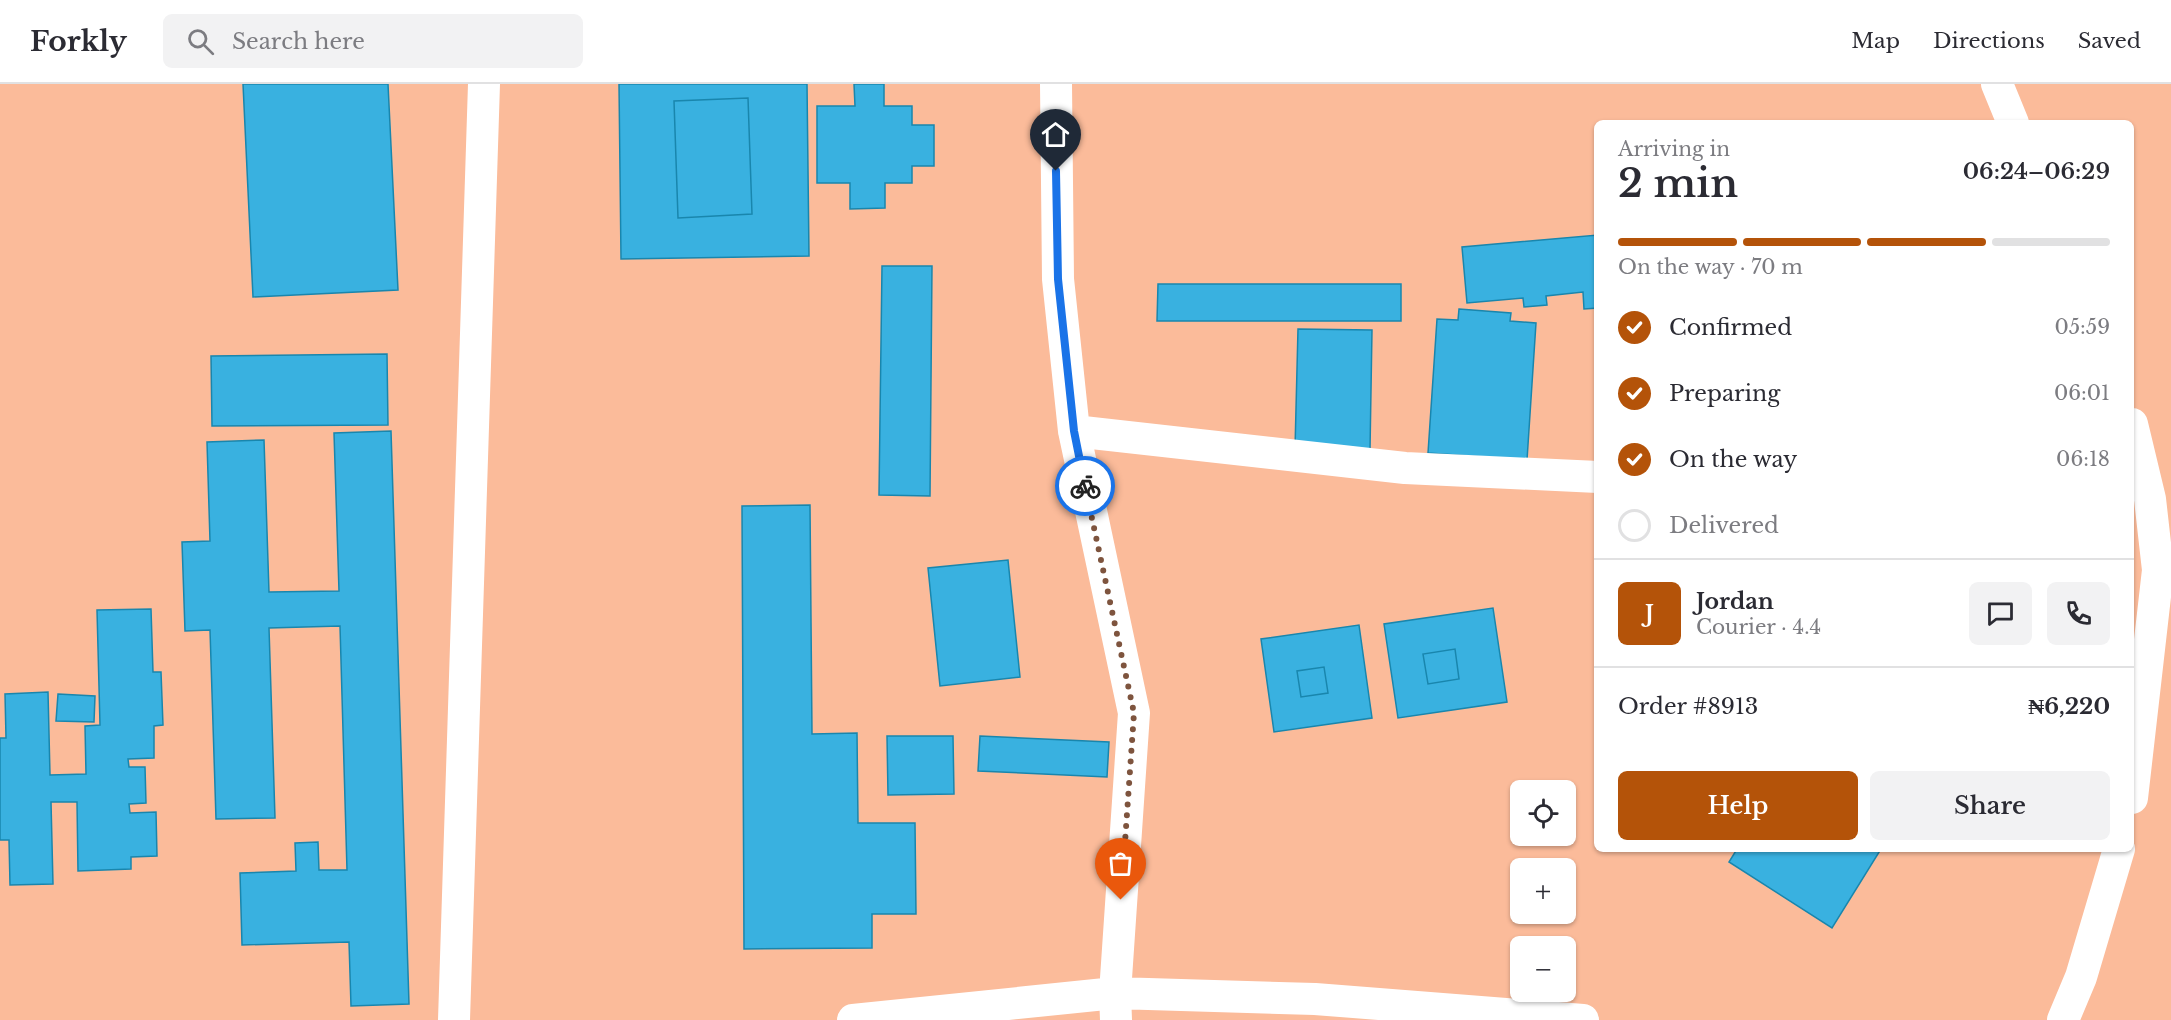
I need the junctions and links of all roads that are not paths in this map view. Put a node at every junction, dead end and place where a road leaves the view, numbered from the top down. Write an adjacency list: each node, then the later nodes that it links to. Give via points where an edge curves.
1 (484, 84): 13 (street)
2 (1056, 84): 5 (street, via 1058,279)
3 (1997, 84): 4 (street)
4 (2012, 120)
5 (1074, 431): 7 (street, via 1406,468); 12 (street, via 1134,713)
6 (2134, 432): 8 (street)
7 (1594, 477)
8 (2151, 500): 9 (street, via 2158,570)
9 (2134, 780)
10 (2118, 852): 17 (street, via 2081,977)
11 (1408, 1006): 12 (street, via 1315,999); 15 (street); 16 (street)
12 (1116, 1007): 14 (street)
13 (454, 1020)
14 (853, 1020)
15 (1441, 1020)
16 (1583, 1020)
17 (2063, 1020)

